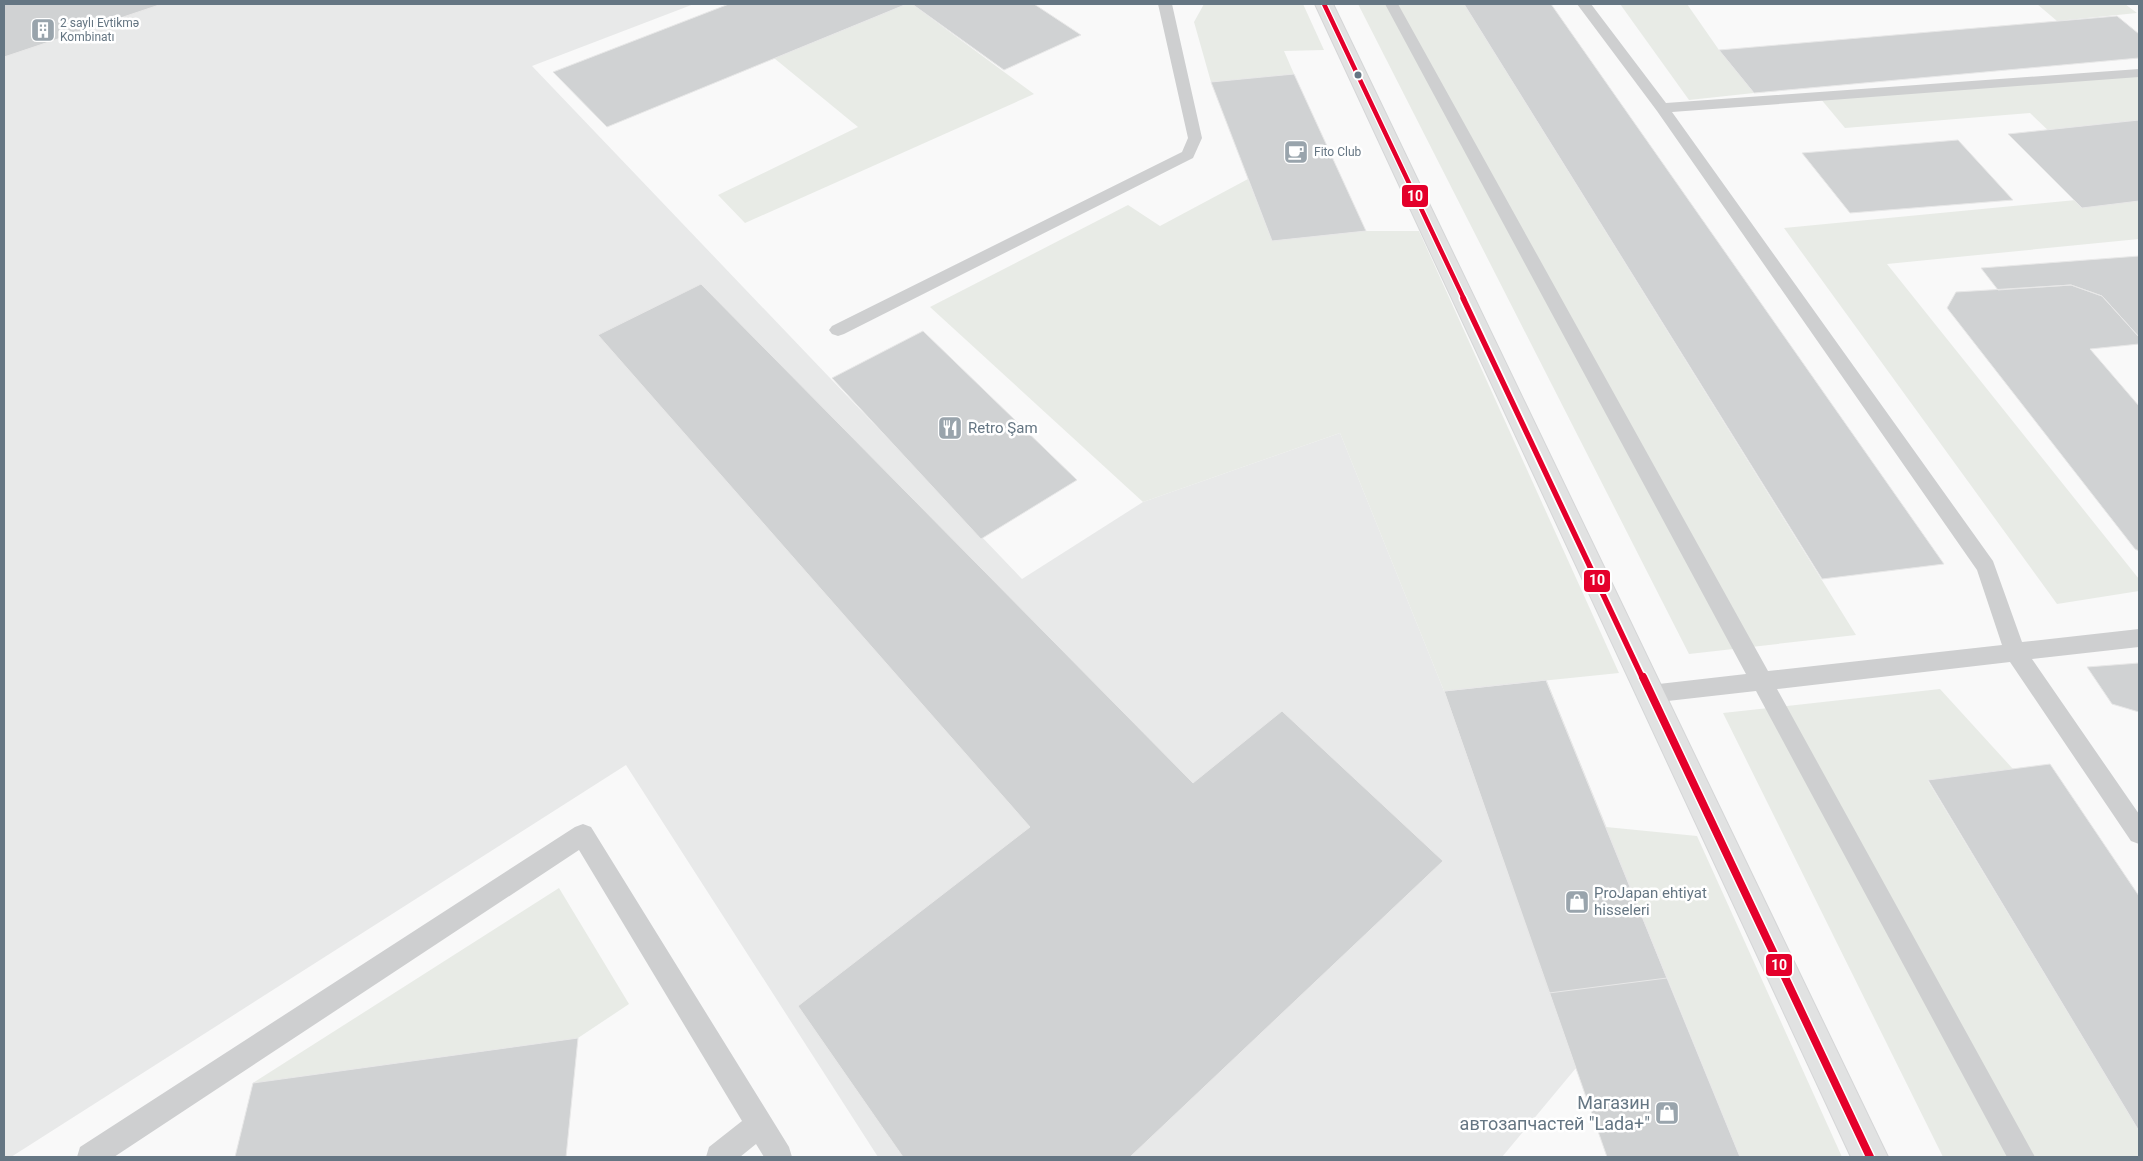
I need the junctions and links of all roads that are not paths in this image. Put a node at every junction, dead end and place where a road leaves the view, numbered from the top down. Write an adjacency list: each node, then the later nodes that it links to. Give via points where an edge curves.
1 (1165, 4): 7 (lane, via 1195,138 1188,155)
2 (1324, 4): 11 (main road)
3 (1391, 4): 10 (lane)
4 (1584, 4): 6 (lane)
5 (2139, 73): 6 (lane)
6 (1662, 108): 9 (lane, via 1986,567)
7 (838, 330)
8 (2139, 638): 9 (lane)
9 (2015, 652): 10 (lane); 12 (lane)
10 (1762, 681): 11 (lane); 18 (lane)
11 (1650, 694): 17 (main road)
12 (2139, 833)
13 (759, 1125): 14 (lane, via 583,835); 15 (lane); 16 (lane)
14 (90, 1157)
15 (719, 1157)
16 (779, 1157)
17 (1870, 1157)
18 (2022, 1157)

